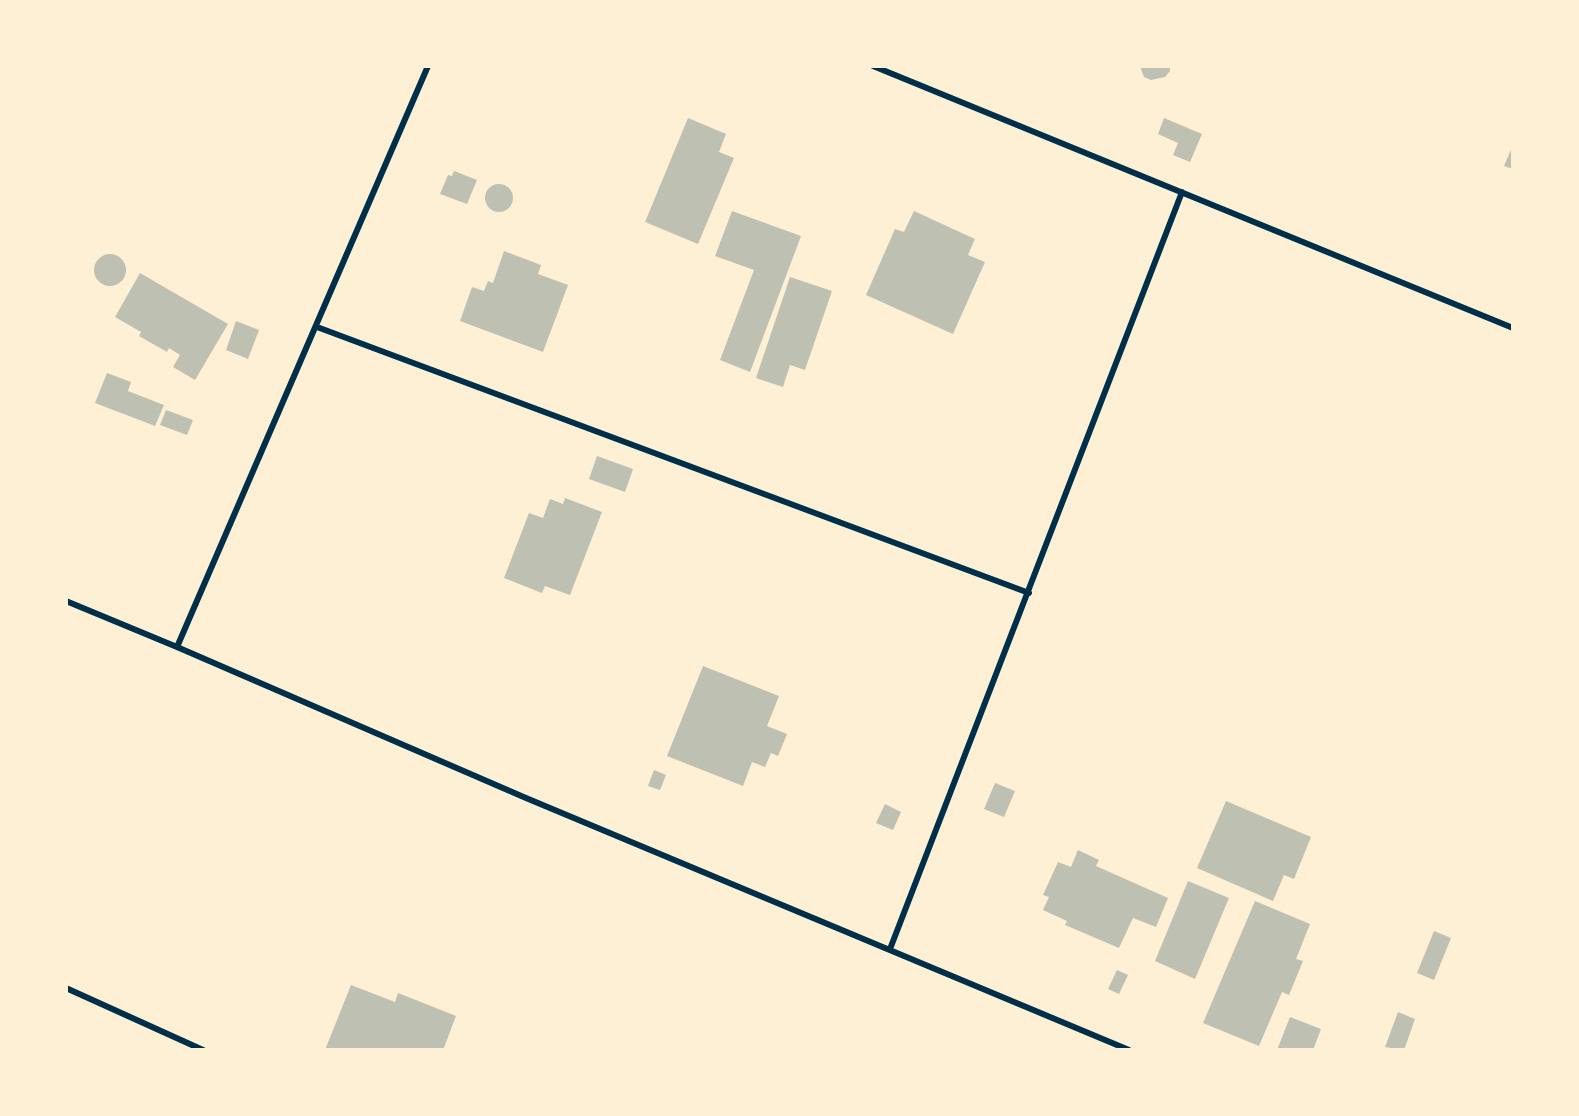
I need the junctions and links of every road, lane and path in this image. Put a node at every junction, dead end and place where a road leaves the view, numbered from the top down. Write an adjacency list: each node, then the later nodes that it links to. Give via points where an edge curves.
1 (428, 66): 4 (street)
2 (873, 66): 3 (street)
3 (1182, 192): 5 (street); 6 (street)
4 (317, 327): 6 (street); 8 (street)
5 (1513, 327)
6 (1029, 592): 9 (street)
7 (66, 601): 8 (street)
8 (177, 647): 9 (street)
9 (890, 949): 12 (street)
10 (66, 988): 11 (street)
11 (203, 1050)
12 (1129, 1050)

